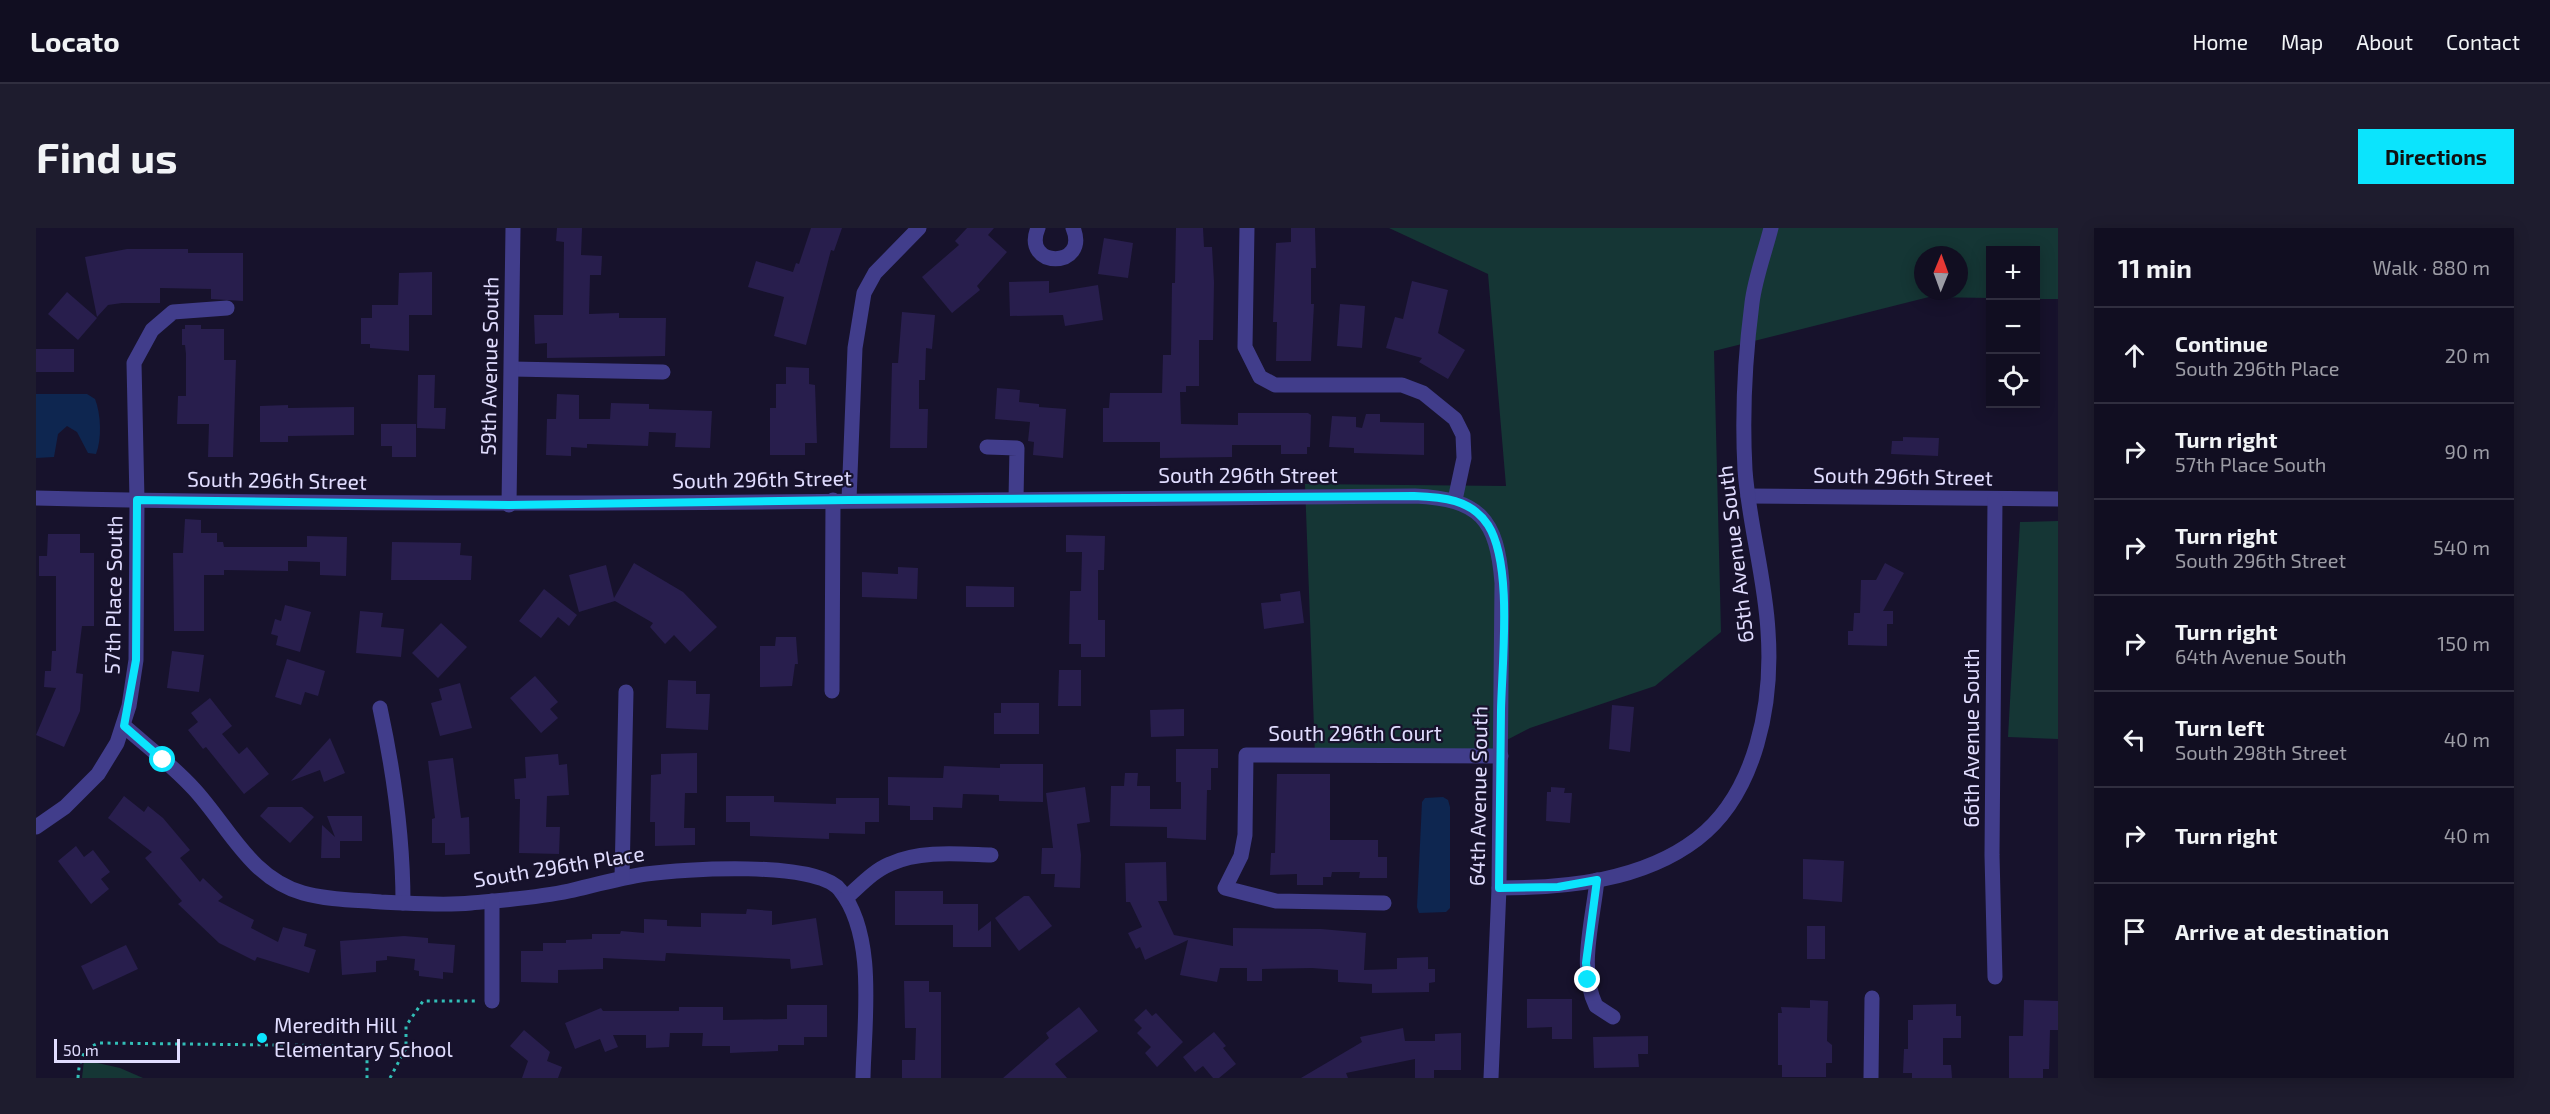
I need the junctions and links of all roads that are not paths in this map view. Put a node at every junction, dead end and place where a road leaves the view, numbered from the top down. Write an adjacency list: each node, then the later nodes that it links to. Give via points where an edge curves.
1 (513, 228): 8 (street, 59th Avenue South)
2 (1038, 228): 3 (street, via 1037,247 1052,259 1065,257 1074,248)
3 (1073, 228)
4 (1247, 228): 18 (street, via 1245,347 1260,377 1275,385 1402,385 1423,393 1455,419 1463,435 1464,458)
5 (1771, 228): 11 (street, 65th Avenue South, via 1752,300 1745,384)
6 (908, 231): 17 (street, via 864,292)
7 (227, 308): 16 (street, 57th Place South, via 173,312 152,330 134,363)
8 (512, 369): 9 (street); 19 (street, 59th Avenue South)
9 (663, 372)
10 (987, 447): 13 (street, via 1017,447)
11 (1748, 496): 14 (street, South 296th Street); 29 (street, 65th Avenue South, via 1768,633 1767,685 1759,735 1739,786 1714,824 1687,845 1649,864)
12 (36, 498): 16 (street, South 296th Street)
13 (1016, 499): 17 (street, South 296th Street); 18 (street, South 296th Street, via 1414,496)
14 (1995, 499): 15 (street, South 296th Street); 35 (street, 66th Avenue South)
15 (2058, 499)
16 (137, 500): 19 (street, South 296th Street); 24 (street, 57th Place South, via 136,660)
17 (841, 500): 19 (street, South 296th Street); 21 (street)
18 (1455, 500): 20 (street, South 296th Street)
19 (509, 505)
20 (1483, 519): 25 (street, 64th Avenue South, via 1496,544 1502,583)
21 (832, 691)
22 (626, 692): 28 (street)
23 (380, 708): 33 (street, via 400,817)
24 (124, 726): 26 (street, 57th Place South, via 108,759 87,786); 33 (street, South 296th Place, via 184,778 246,856 269,878 317,896)
25 (1501, 756): 30 (street, 64th Avenue South); 34 (street, South 296th Court, via 1246,755 1245,835 1241,856 1225,888 1276,901)
26 (36, 827)
27 (991, 855): 31 (street, via 929,855 900,860 880,869)
28 (622, 878): 31 (street, South 296th Place, via 730,868 792,872 825,879); 32 (street, South 296th Place, via 570,891)
29 (1597, 880): 30 (street, 65th Avenue South, via 1558,887); 38 (street, via 1586,963 1591,997 1596,1006)
30 (1499, 888): 40 (street, 64th Avenue South)
31 (846, 898): 39 (street, via 863,949)
32 (492, 901): 33 (street, South 296th Place); 37 (street)
33 (402, 903)
34 (1384, 903)
35 (1995, 976)
36 (1872, 998): 41 (street)
37 (492, 1001)
38 (1613, 1017)
39 (863, 1078)
40 (1491, 1078)
41 (1871, 1078)

